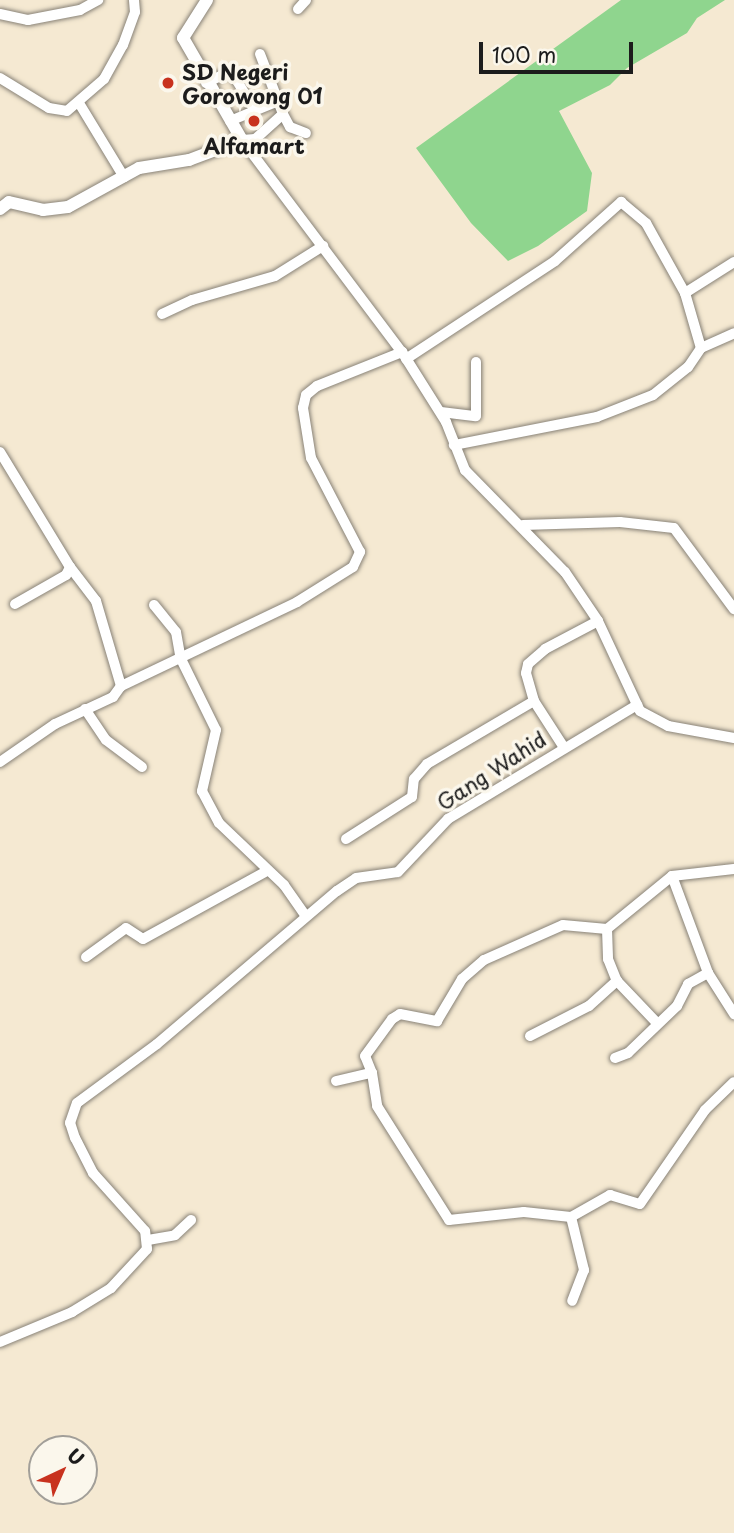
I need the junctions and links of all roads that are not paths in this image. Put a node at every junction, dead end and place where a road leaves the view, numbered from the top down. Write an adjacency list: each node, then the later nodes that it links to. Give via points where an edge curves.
1 (98, 0): 6 (street, via 80,10 28,20)
2 (134, 0): 11 (street, via 135,12 123,45 104,79)
3 (208, 0): 9 (street, via 183,38)
4 (306, 0): 5 (street)
5 (298, 9)
6 (0, 13)
7 (260, 54): 10 (street)
8 (0, 78): 11 (street, via 49,108 67,111)
9 (206, 83): 12 (street, via 231,71); 14 (street)
10 (278, 102): 12 (street); 13 (street)
11 (79, 103): 17 (street)
12 (254, 109): 14 (street)
13 (283, 114): 15 (street, via 290,127); 16 (street, via 255,139)
14 (230, 121): 16 (street)
15 (306, 133)
16 (242, 140): 17 (street, via 189,160 139,168); 19 (street)
17 (124, 177): 18 (street, via 68,207 43,210 9,202)
18 (0, 209)
19 (323, 246): 22 (street, via 275,276 192,300); 25 (street)
20 (734, 262): 21 (street)
21 (685, 293): 24 (street); 25 (street, via 646,223 621,202 555,261)
22 (162, 314)
23 (734, 333): 24 (street)
24 (701, 348): 28 (street, via 688,367 632,405 574,422)
25 (404, 355): 27 (street); 36 (street, via 317,386 306,395 303,408 312,458 358,547 357,562 297,602)
26 (476, 362): 27 (street, via 476,416)
27 (440, 412): 28 (street)
28 (454, 445): 30 (street, via 476,482)
29 (0, 452): 31 (street)
30 (523, 525): 34 (street, via 620,522 674,528); 35 (street, via 565,572)
31 (70, 567): 32 (street, via 66,575); 37 (street, via 96,601)
32 (15, 604)
33 (154, 605): 36 (street, via 176,632)
34 (734, 609)
35 (598, 621): 38 (street, via 545,649 528,664); 39 (street)
36 (181, 659): 37 (street); 47 (street, via 216,730 202,791 219,823)
37 (121, 686): 40 (street, via 113,697)
38 (534, 701): 42 (street); 45 (street, via 427,764 414,779 412,797)
39 (637, 705): 41 (street, via 646,718 668,726); 42 (street, Gang Wahid)
40 (85, 709): 43 (street); 44 (street, via 106,740)
41 (734, 738)
42 (563, 746): 49 (street, Gang Wahid, via 448,819 398,872 356,878)
43 (0, 762)
44 (142, 767)
45 (346, 839)
46 (734, 869): 48 (street)
47 (265, 872): 49 (street, via 284,885); 51 (street, via 143,939 127,928)
48 (672, 876): 50 (street); 52 (street)
49 (306, 916): 63 (street, Gang Wahid, via 72,1110 69,1123 93,1173)
50 (607, 929): 53 (street, via 605,945); 58 (street, via 563,925 484,960 461,979 437,1021 400,1014 392,1018 365,1056)
51 (86, 957)
52 (708, 973): 54 (street); 55 (street, via 688,984 677,1006)
53 (617, 981): 55 (street); 56 (street, via 589,1006)
54 (734, 1014)
55 (658, 1024): 57 (street, via 628,1054)
56 (530, 1037)
57 (615, 1058)
58 (372, 1073): 59 (street); 61 (street, via 377,1106 449,1220 524,1212)
59 (337, 1081)
60 (734, 1082): 61 (street, via 705,1110 640,1204 610,1195)
61 (571, 1217): 64 (street, via 584,1270)
62 (191, 1220): 63 (street, via 175,1235)
63 (148, 1240): 65 (street, via 139,1261 111,1288 72,1312)
64 (572, 1301)
65 (0, 1342)

